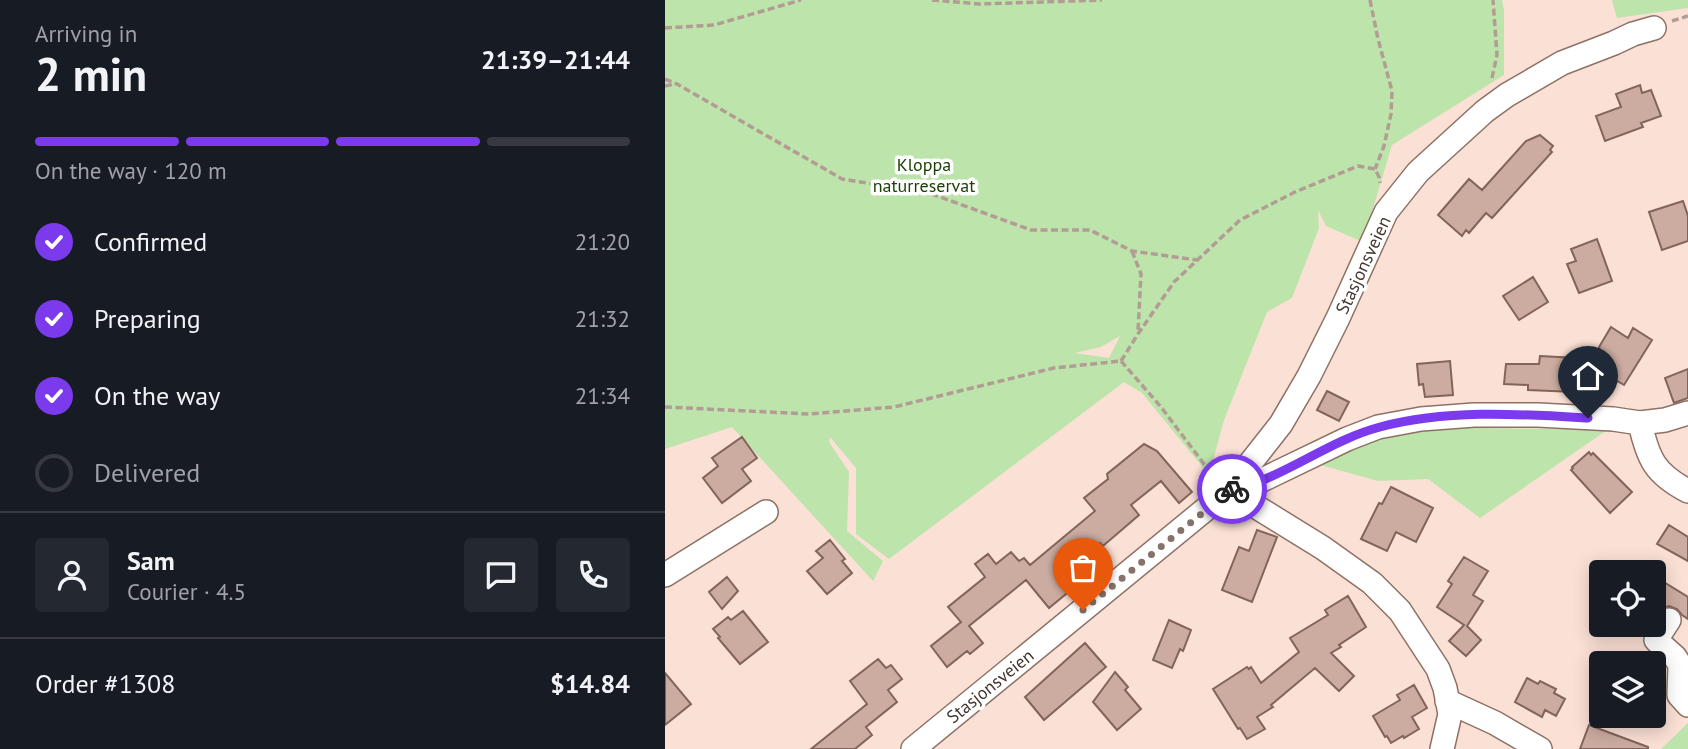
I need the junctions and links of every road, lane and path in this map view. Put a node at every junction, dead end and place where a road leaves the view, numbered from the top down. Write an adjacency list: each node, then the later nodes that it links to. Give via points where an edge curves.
1 (801, 0): 7 (path, via 714,25)
2 (932, 0): 3 (path, via 980,4)
3 (1102, 0)
4 (1370, 0): 12 (path, via 1392,91 1391,114)
5 (1493, 0): 11 (path, via 1497,55)
6 (1654, 28): 11 (street, Stasjonsveien, via 1562,63)
7 (665, 29)
8 (665, 79): 9 (path)
9 (677, 84): 10 (path); 14 (path, via 842,179 929,193 1031,230 1090,230)
10 (665, 86)
11 (1485, 111): 13 (street, Stasjonsveien, via 1418,172)
12 (1375, 169): 13 (path); 15 (path, via 1358,166 1240,220)
13 (1386, 212): 21 (street, Stasjonsveien, via 1310,376 1281,424)
14 (1132, 251): 15 (path); 16 (path, via 1141,274)
15 (1197, 260): 16 (path, via 1174,282)
16 (1137, 334): 17 (path)
17 (1122, 361): 18 (path, via 1054,368 894,407 809,414); 21 (path)
18 (665, 407)
19 (1688, 413): 20 (street)
20 (1640, 423): 21 (street, via 1538,415 1421,419 1378,427 1262,480); 22 (street, via 1659,472)
21 (1229, 490): 26 (street, via 1372,583 1399,611 1438,669); 28 (street, Stasjonsveien)
22 (1688, 491)
23 (766, 512): 24 (street)
24 (665, 575)
25 (1669, 620): 27 (street, via 1655,640 1680,665 1679,695)
26 (1447, 701): 29 (street, via 1450,714); 30 (street)
27 (1688, 705)
28 (913, 749)
29 (1442, 749)
30 (1540, 749)

